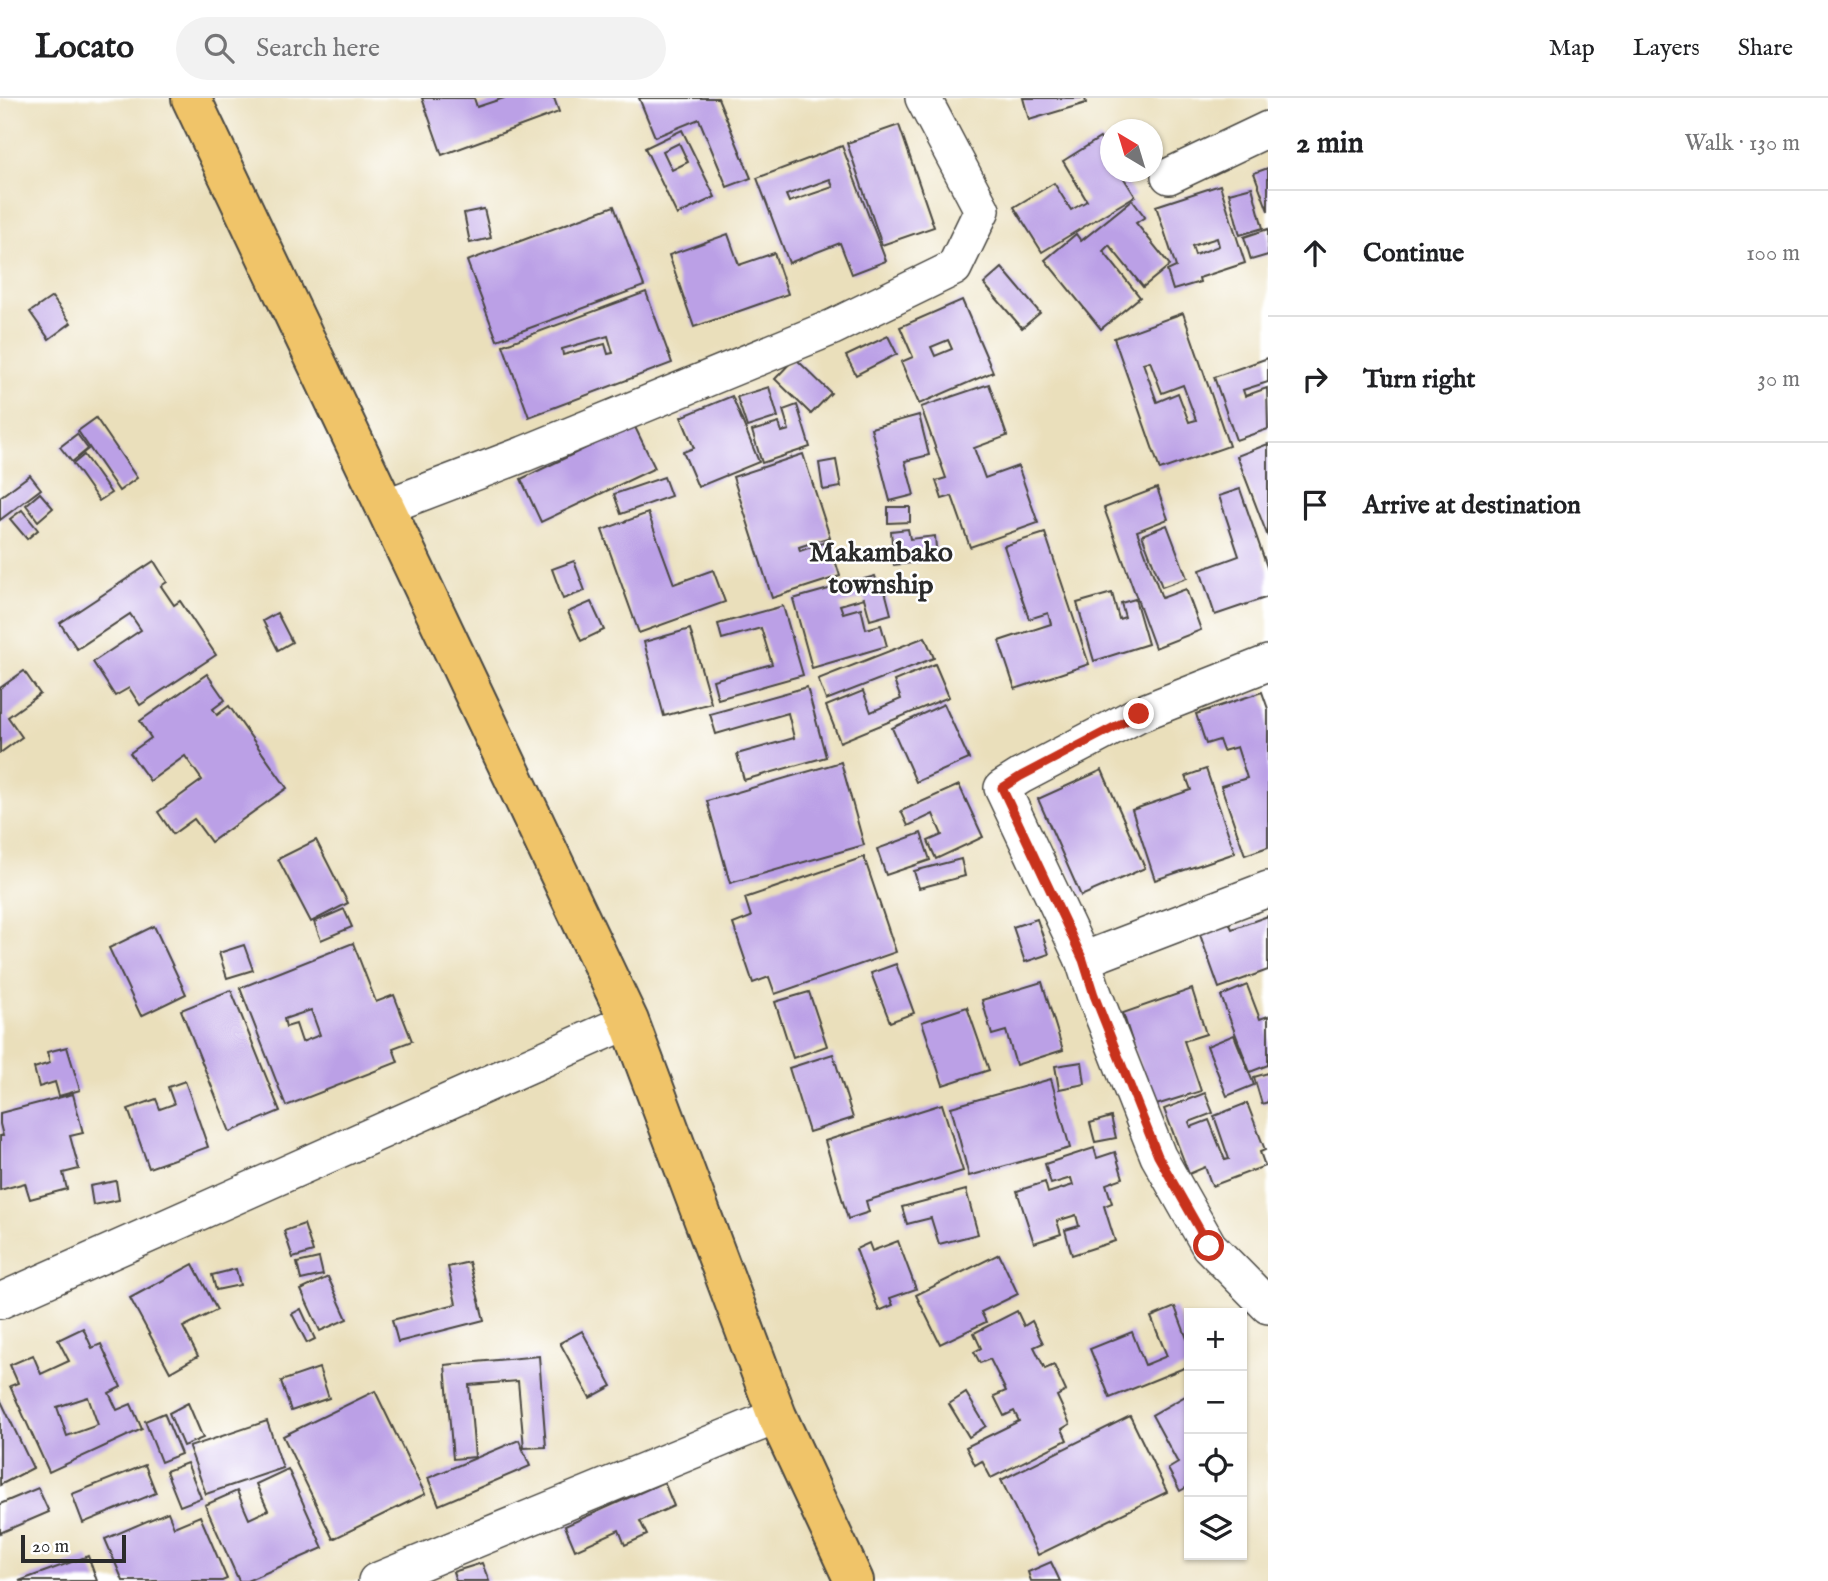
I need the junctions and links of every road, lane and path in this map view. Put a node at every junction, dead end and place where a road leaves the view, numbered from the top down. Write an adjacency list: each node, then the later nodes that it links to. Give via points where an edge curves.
1 (191, 98): 5 (highway)
2 (923, 98): 5 (street, via 982,210 954,268 833,327)
3 (1268, 129): 4 (street)
4 (1169, 176)
5 (385, 507): 9 (highway)
6 (1268, 663): 8 (street, via 1139,714 1002,788)
7 (1268, 889): 8 (street)
8 (1083, 960): 11 (street, via 1158,1156 1209,1246)
9 (629, 1021): 10 (street); 12 (highway)
10 (0, 1301)
11 (1268, 1306)
12 (777, 1416): 13 (street); 14 (highway)
13 (376, 1581)
14 (854, 1581)

